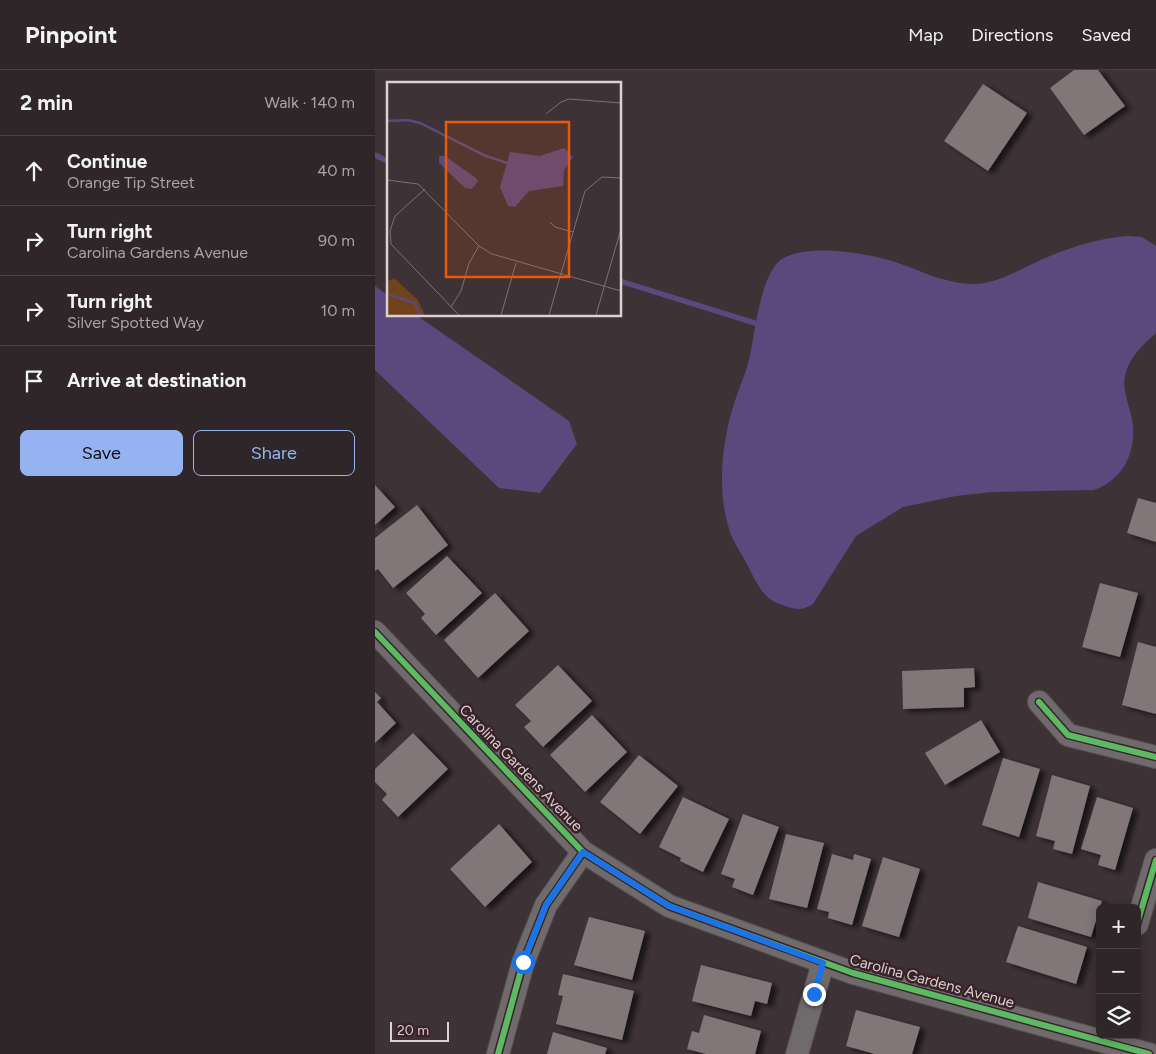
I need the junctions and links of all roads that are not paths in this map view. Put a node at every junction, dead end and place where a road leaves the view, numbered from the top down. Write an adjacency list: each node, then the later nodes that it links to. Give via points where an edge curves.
1 (375, 632): 4 (street, Carolina Gardens Avenue)
2 (1039, 702): 3 (street, via 1068,734)
3 (1156, 757)
4 (583, 852): 7 (street, Carolina Gardens Avenue, via 669,906); 9 (street, via 546,905 523,962)
5 (1156, 860): 6 (street)
6 (1141, 911)
7 (823, 963): 8 (street, Carolina Gardens Avenue); 10 (street)
8 (1103, 1043): 11 (street, Carolina Gardens Avenue)
9 (498, 1054)
10 (797, 1054)
11 (1149, 1054)

